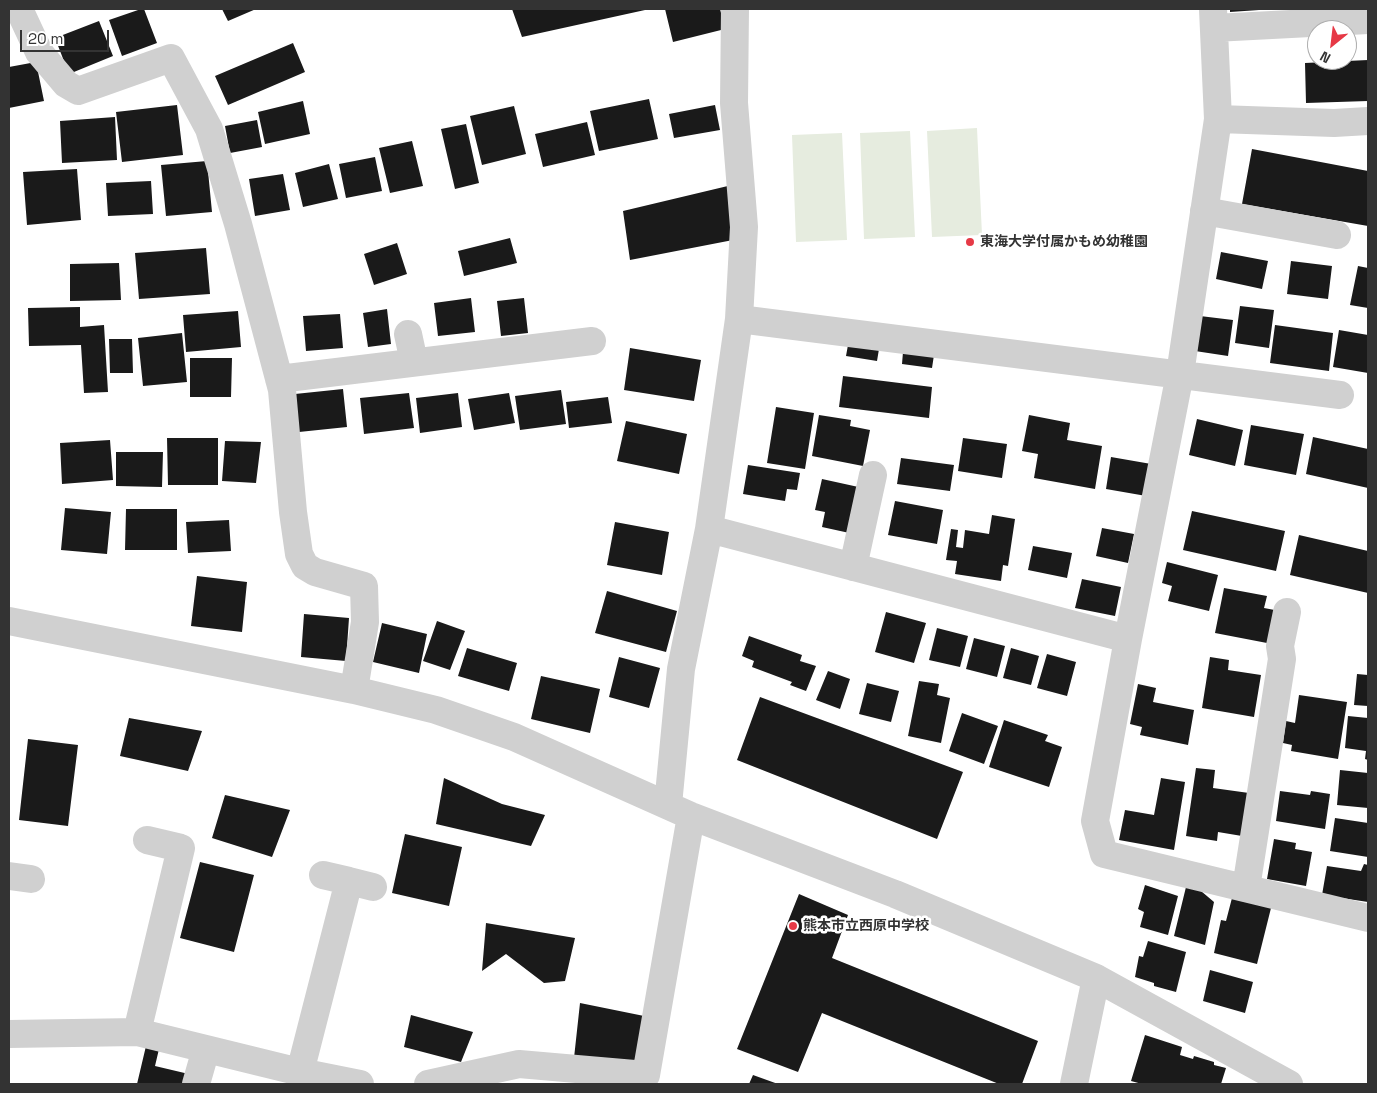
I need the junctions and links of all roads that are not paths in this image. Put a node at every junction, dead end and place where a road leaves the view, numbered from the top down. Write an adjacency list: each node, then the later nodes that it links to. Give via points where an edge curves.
1 (19, 9): 14 (street, via 39,52 66,84 78,91 170,58 208,129)
2 (735, 9): 9 (street, via 734,102 744,228)
3 (1214, 18): 4 (street); 5 (street)
4 (1368, 20)
5 (1218, 119): 6 (street); 7 (street)
6 (1368, 121)
7 (1204, 211): 8 (street); 13 (street)
8 (1337, 235)
9 (739, 320): 13 (street); 17 (street)
10 (408, 334): 12 (street)
11 (592, 341): 12 (street)
12 (414, 362): 14 (street)
13 (1180, 374): 15 (street); 21 (street)
14 (279, 379): 22 (street, via 299,554 305,566 315,572 364,586 365,622)
15 (1340, 395)
16 (873, 475): 18 (street)
17 (709, 528): 18 (street); 23 (street, via 681,669)
18 (853, 567): 21 (street)
19 (1287, 612): 26 (street)
20 (9, 621): 22 (street)
21 (1128, 639): 26 (street, via 1095,822 1104,854)
22 (354, 690): 23 (street, via 436,710 514,737)
23 (680, 811): 28 (street, via 895,894); 35 (street, via 646,1075 518,1064)
24 (148, 840): 29 (street, via 181,848)
25 (323, 875): 32 (street, via 361,884)
26 (1246, 888): 27 (street)
27 (1368, 918)
28 (1096, 978): 36 (street); 37 (street)
29 (136, 1032): 30 (street); 31 (street)
30 (9, 1034)
31 (206, 1049): 32 (street); 33 (street)
32 (300, 1072): 34 (street)
33 (196, 1084)
34 (360, 1084)
35 (428, 1084)
36 (1074, 1084)
37 (1288, 1084)

